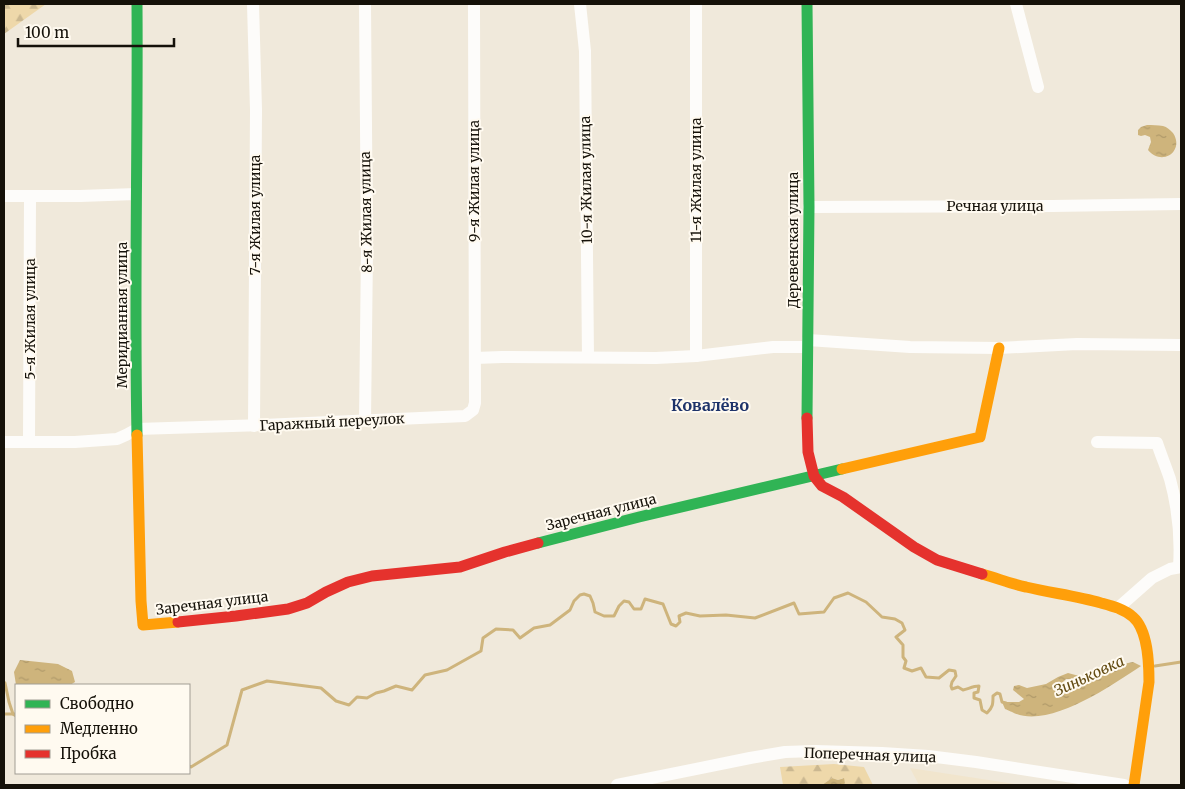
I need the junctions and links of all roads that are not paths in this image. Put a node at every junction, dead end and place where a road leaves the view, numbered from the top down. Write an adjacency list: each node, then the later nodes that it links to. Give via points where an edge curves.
1 (137, 4): 10 (street, Меридианная улица)
2 (253, 4): 22 (street, 7-я Жилая улица, via 256,110)
3 (365, 4): 21 (street, 8-я Жилая улица)
4 (474, 4): 20 (street, 9-я Жилая улица)
5 (580, 4): 19 (street, 10-я Жилая улица, via 584,51)
6 (696, 4): 18 (street, 11-я Жилая улица)
7 (807, 4): 14 (street, Деревенская улица)
8 (1016, 4): 9 (street)
9 (1038, 87)
10 (136, 194): 12 (street); 23 (street, Меридианная улица)
11 (4, 196): 12 (street)
12 (30, 196): 25 (street, 5-я Жилая улица)
13 (1181, 204): 14 (street, Речная улица)
14 (809, 207): 15 (street, Деревенская улица)
15 (807, 344): 17 (street); 18 (street); 27 (street, Деревенская улица, via 808,452)
16 (1181, 345): 17 (street, via 1077,344)
17 (999, 348): 27 (street, Заречная улица, via 980,437)
18 (696, 356): 19 (street)
19 (588, 357): 20 (street)
20 (475, 358): 21 (street, Гаражный переулок, via 475,403 473,410 465,416)
21 (366, 420): 22 (street, Гаражный переулок)
22 (254, 426): 23 (street, Гаражный переулок)
23 (137, 430): 25 (street, Гаражный переулок, via 117,438); 30 (street, Меридианная улица)
24 (4, 442): 25 (street, Гаражный переулок)
25 (29, 442)
26 (1096, 442): 28 (street, via 1157,443 1170,478 1178,514)
27 (814, 476): 29 (street, via 822,486 937,560 1025,587); 30 (street, Заречная улица, via 639,517 460,567 372,576 348,582 288,609)
28 (1180, 567): 29 (street, via 1152,578)
29 (1118, 608): 33 (street, via 1133,617 1141,628 1149,670)
30 (143, 626)
31 (617, 785): 32 (street, Поперечная улица, via 750,758 815,751 928,756)
32 (1124, 785)
33 (1134, 785)

